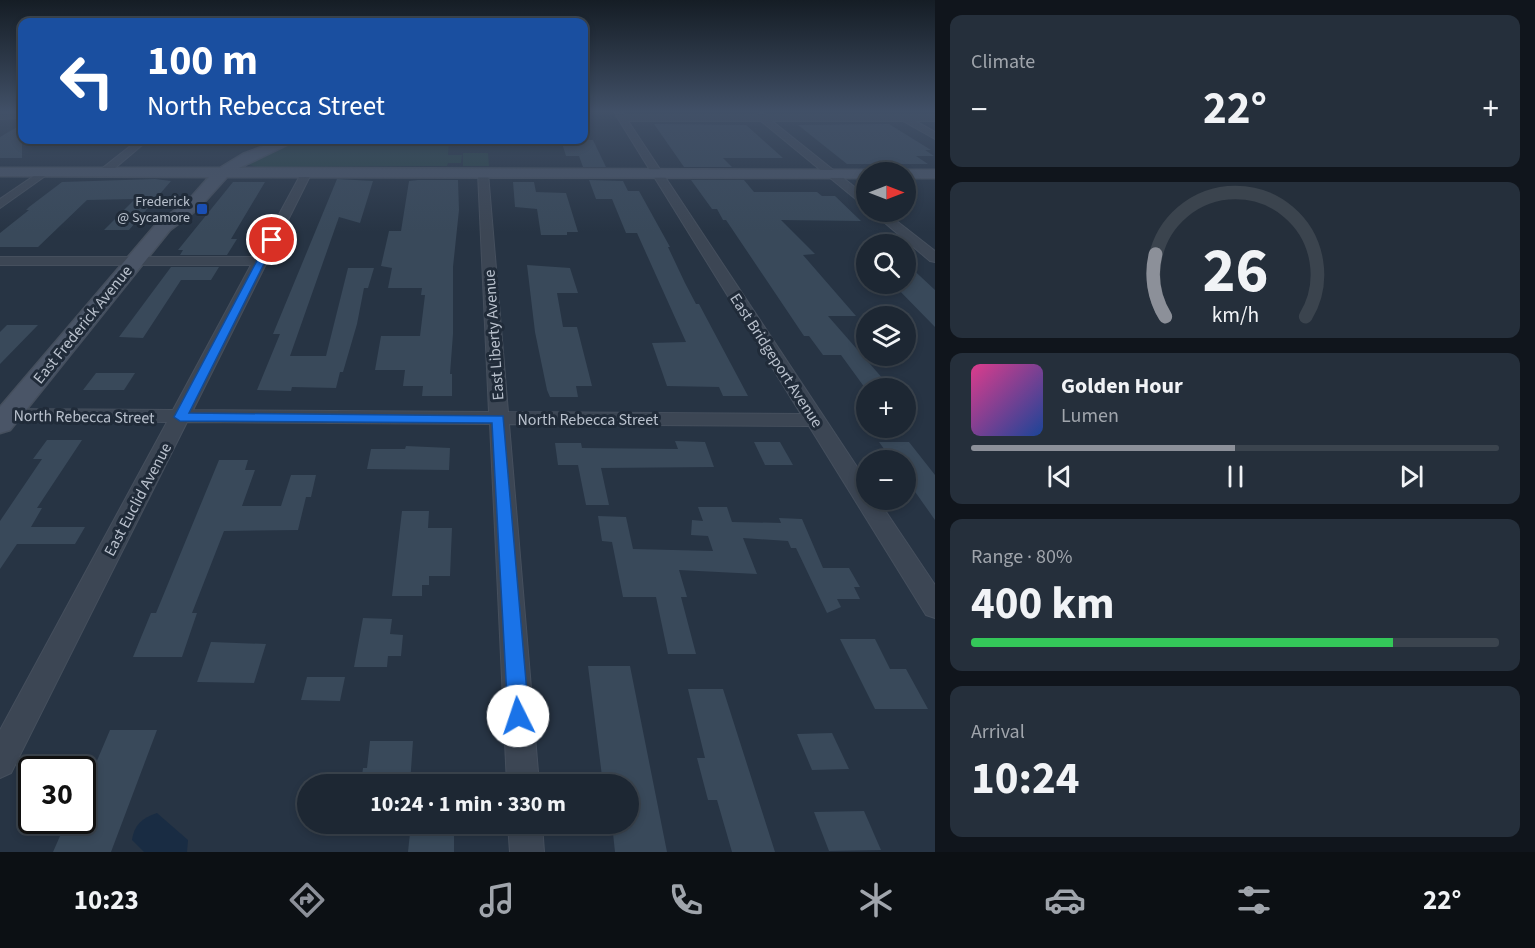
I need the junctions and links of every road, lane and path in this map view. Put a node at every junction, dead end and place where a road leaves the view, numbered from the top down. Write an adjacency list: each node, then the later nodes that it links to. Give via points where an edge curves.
1 (129, 152): 8 (street)
2 (240, 152): 9 (street)
3 (261, 152): 10 (street)
4 (643, 152): 13 (street, East Bridgeport Avenue)
5 (804, 152): 14 (street)
6 (0, 172): 7 (street)
7 (44, 172): 8 (street); 19 (street)
8 (104, 172): 9 (street)
9 (203, 172): 10 (street); 21 (street, East Frederick Avenue, via 171,205)
10 (224, 172): 11 (street); 21 (street, East Frederick Avenue, via 193,205)
11 (307, 172): 12 (street); 25 (street, East Euclid Avenue)
12 (483, 173): 13 (street); 28 (street, East Liberty Avenue)
13 (657, 174): 14 (street); 29 (street, East Bridgeport Avenue)
14 (831, 174): 15 (street); 18 (street)
15 (856, 174)
16 (916, 174): 17 (street)
17 (935, 174)
18 (856, 194)
19 (0, 204)
20 (890, 222): 22 (street)
21 (164, 226): 24 (street, East Frederick Avenue)
22 (935, 258)
23 (0, 261): 24 (street)
24 (134, 261): 25 (street); 27 (street, East Frederick Avenue)
25 (261, 261): 26 (street, East Euclid Avenue)
26 (180, 417): 27 (street, North Rebecca Street); 28 (street, North Rebecca Street); 31 (street, East Euclid Avenue)
27 (2, 418)
28 (499, 419): 29 (street, North Rebecca Street); 32 (street, East Liberty Avenue)
29 (816, 420): 30 (street, East Bridgeport Avenue)
30 (935, 607)
31 (0, 762)
32 (522, 774)
33 (526, 834): 34 (street)
34 (527, 852)

